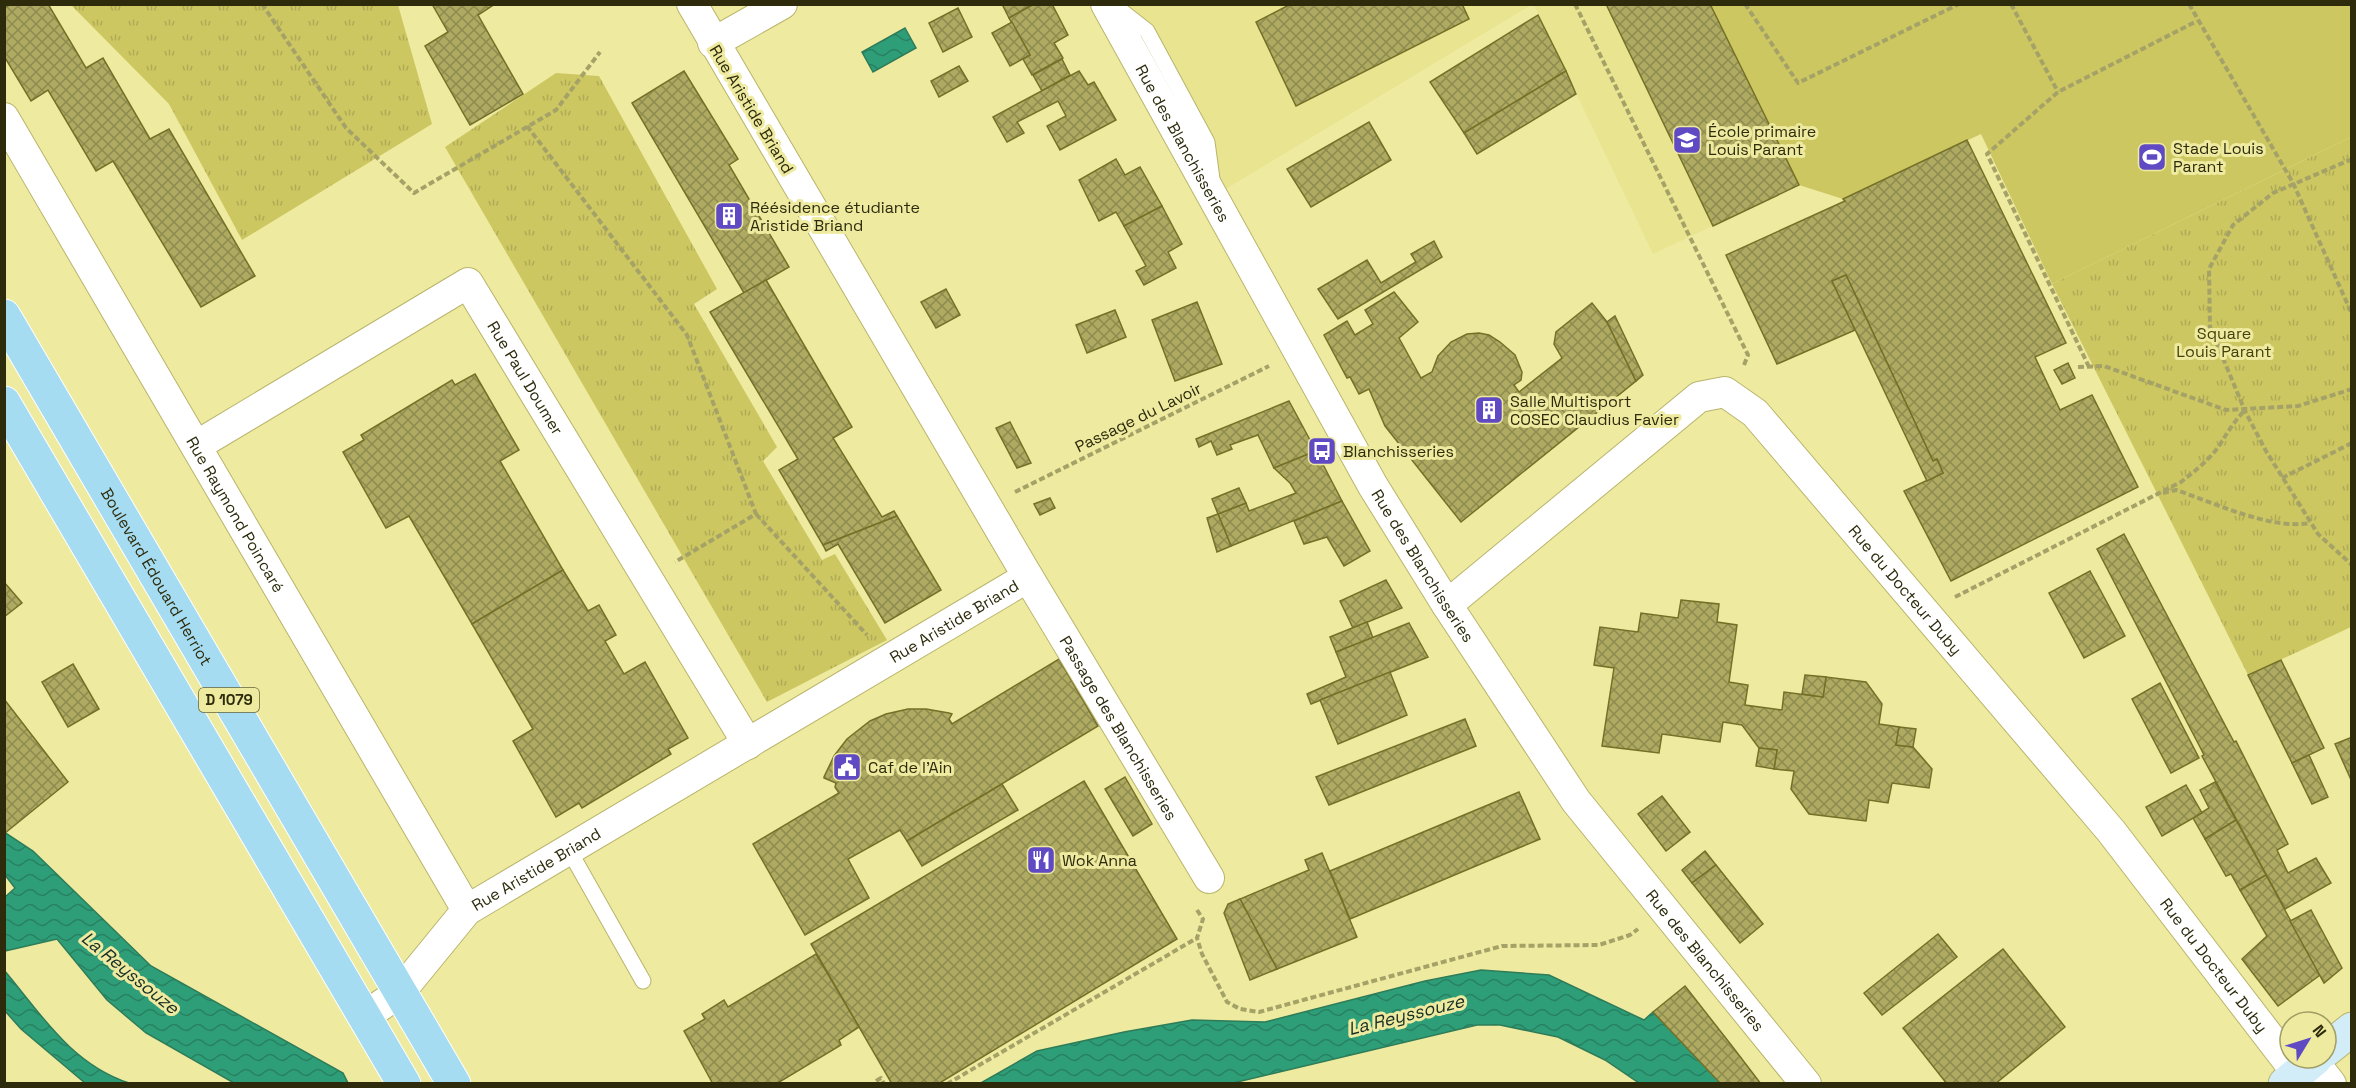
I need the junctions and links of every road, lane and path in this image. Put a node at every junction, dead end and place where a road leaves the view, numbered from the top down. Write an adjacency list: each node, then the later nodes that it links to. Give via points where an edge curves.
1 (262, 4): 16 (path, via 346,128 414,193)
2 (692, 4): 12 (street, Rue Aristide Briand)
3 (782, 4): 12 (street)
4 (1106, 4): 19 (street, Rue des Blanchisseries)
5 (1113, 4): 19 (lane, via 1147,31 1207,142)
6 (1575, 4): 26 (path, via 1748,355)
7 (1745, 4): 8 (path, via 1798,83)
8 (1959, 4)
9 (2011, 4): 14 (path)
10 (2189, 4): 11 (path)
11 (2198, 21): 14 (path); 18 (path)
12 (713, 43): 33 (street, Rue Aristide Briand)
13 (600, 52): 16 (path, via 556,110)
14 (2058, 92): 23 (path, via 1987,154)
15 (4, 118): 30 (street, Rue Raymond Poincaré)
16 (527, 126): 34 (path, via 687,335)
17 (2352, 159): 18 (path)
18 (2293, 183): 20 (path); 28 (path, via 2272,193 2233,225 2209,269 2210,327)
19 (1216, 204): 22 (street, Rue des Blanchisseries)
20 (2352, 314)
21 (4, 316): 49 (main road, Boulevard Édouard Herriot / D 1079)
22 (1298, 351): 33 (path, Passage du Lavoir); 39 (street, Rue des Blanchisseries, via 1373,486)
23 (2090, 367): 24 (path); 28 (path, via 2104,366 2226,410)
24 (2078, 368)
25 (2352, 389): 28 (path, via 2298,406)
26 (1734, 398): 39 (street, via 1725,392 1700,397); 40 (street, Rue du Docteur Duby, via 1755,413)
27 (4, 403): 50 (main road, D 1079)
28 (2245, 411): 31 (path); 32 (path, via 2201,466)
29 (2352, 443): 31 (path)
30 (196, 446): 38 (street, Rue Paul Doumer, via 468,283); 45 (street, Rue Raymond Poincaré)
31 (2282, 478): 35 (path)
32 (2157, 495): 35 (path, via 2176,490 2257,518 2296,525); 40 (path)
33 (987, 505): 37 (street, Rue Aristide Briand)
34 (756, 514): 38 (path); 41 (path)
35 (2310, 522): 36 (path)
36 (2352, 565)
37 (1029, 577): 41 (street, Rue Aristide Briand); 44 (street, Passage des Blanchisseries)
38 (648, 579): 42 (street, Rue Paul Doumer)
39 (1447, 605): 46 (street, Rue des Blanchisseries, via 1576,801)
40 (1925, 613): 51 (street, Rue du Docteur Duby)
41 (890, 660): 42 (street, Rue Aristide Briand)
42 (748, 744): 43 (street, Rue Aristide Briand)
43 (569, 850): 45 (street, Rue Aristide Briand); 48 (lane)
44 (1209, 878): 47 (path, via 1186,890 1203,919)
45 (467, 910): 49 (street, Rue Aristide Briand)
46 (1665, 910): 47 (path, via 1630,935 1599,945 1502,946 1259,1012 1227,1002); 59 (street, Rue des Blanchisseries)
47 (1197, 938): 58 (path)
48 (643, 981)
49 (400, 992): 50 (street, Rue Aristide Briand); 56 (main road, Boulevard Édouard Herriot / D 1079)
50 (364, 1017): 55 (main road, D 1079)
51 (2278, 1029)
52 (2352, 1029): 53 (main road)
53 (2338, 1042)
54 (876, 1082): 57 (path, via 881,1078)
55 (404, 1083)
56 (454, 1083)
57 (884, 1083)
58 (947, 1083)
59 (1806, 1083)

